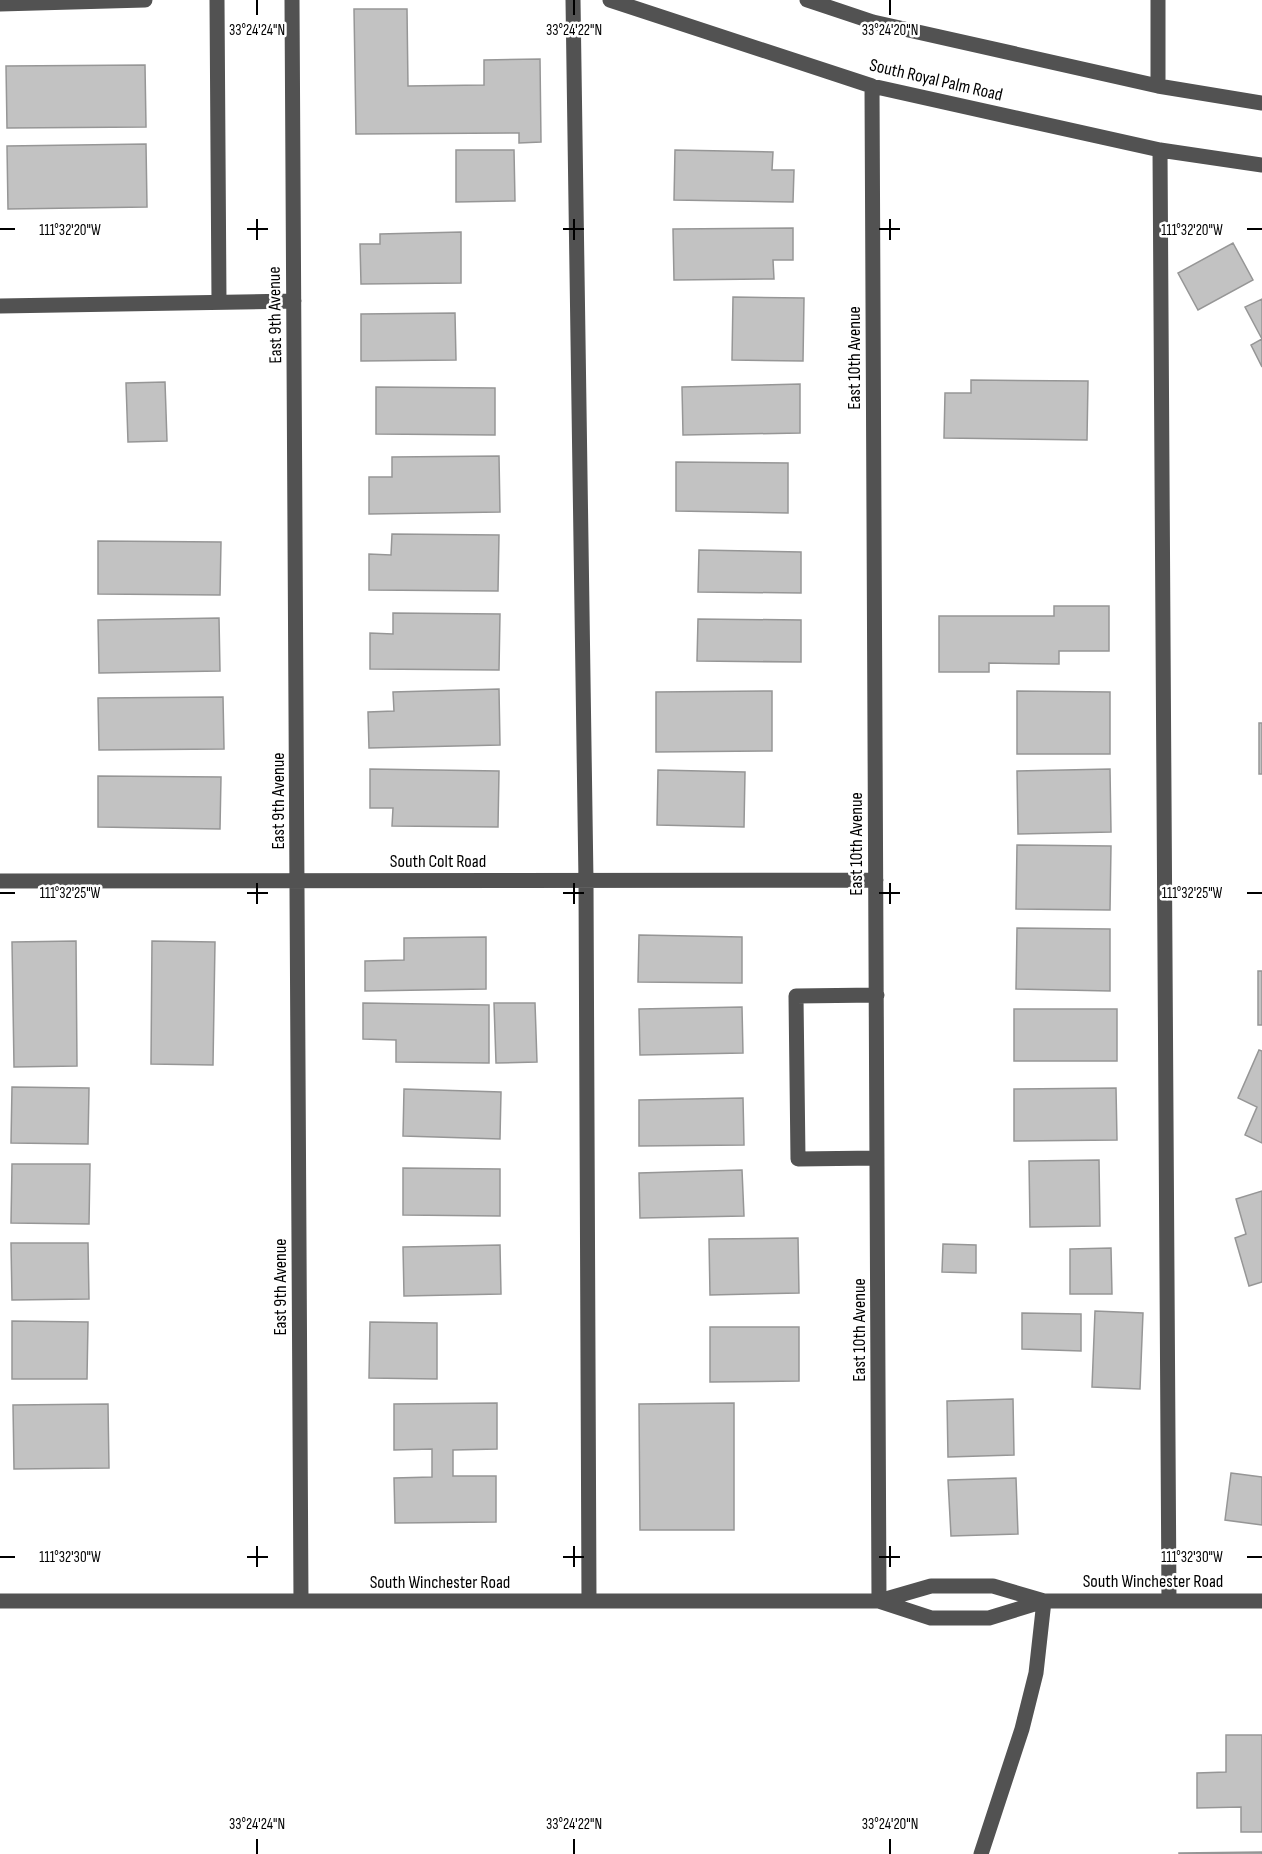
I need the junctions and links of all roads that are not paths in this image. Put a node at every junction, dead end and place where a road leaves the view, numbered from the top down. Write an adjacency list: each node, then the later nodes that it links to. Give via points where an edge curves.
1 (145, 0): 8 (street)
2 (217, 0): 15 (street)
3 (292, 0): 14 (street, East 9th Avenue)
4 (573, 0): 20 (street)
5 (610, 0): 9 (street, South Royal Palm Road)
6 (807, 0): 10 (street, via 873,22)
7 (1158, 0): 10 (street)
8 (0, 3)
9 (872, 86): 12 (street, South Royal Palm Road); 18 (street, East 10th Avenue)
10 (1158, 86): 11 (street)
11 (1262, 103)
12 (1160, 150): 13 (street, South Royal Palm Road); 28 (street)
13 (1262, 165)
14 (294, 301): 15 (street); 17 (street, East 9th Avenue)
15 (219, 302): 16 (street)
16 (0, 306)
17 (298, 880): 19 (street, South Colt Road); 20 (street, South Colt Road); 24 (street, East 9th Avenue)
18 (876, 880): 20 (street, South Colt Road); 21 (street, East 10th Avenue)
19 (0, 881)
20 (586, 881): 25 (street)
21 (877, 995): 22 (street, East 10th Avenue); 22 (street, via 796,996 798,1159)
22 (877, 1158): 26 (street, East 10th Avenue)
23 (0, 1601): 24 (street, South Winchester Road)
24 (301, 1601): 25 (street, South Winchester Road)
25 (589, 1601): 26 (street, South Winchester Road)
26 (879, 1601): 27 (street, South Winchester Road, via 931,1586 993,1586); 27 (street, South Winchester Road, via 931,1618 989,1618)
27 (1044, 1601): 28 (street, South Winchester Road); 30 (street, via 1036,1673)
28 (1169, 1601): 29 (street, South Winchester Road)
29 (1262, 1601)
30 (981, 1854)

